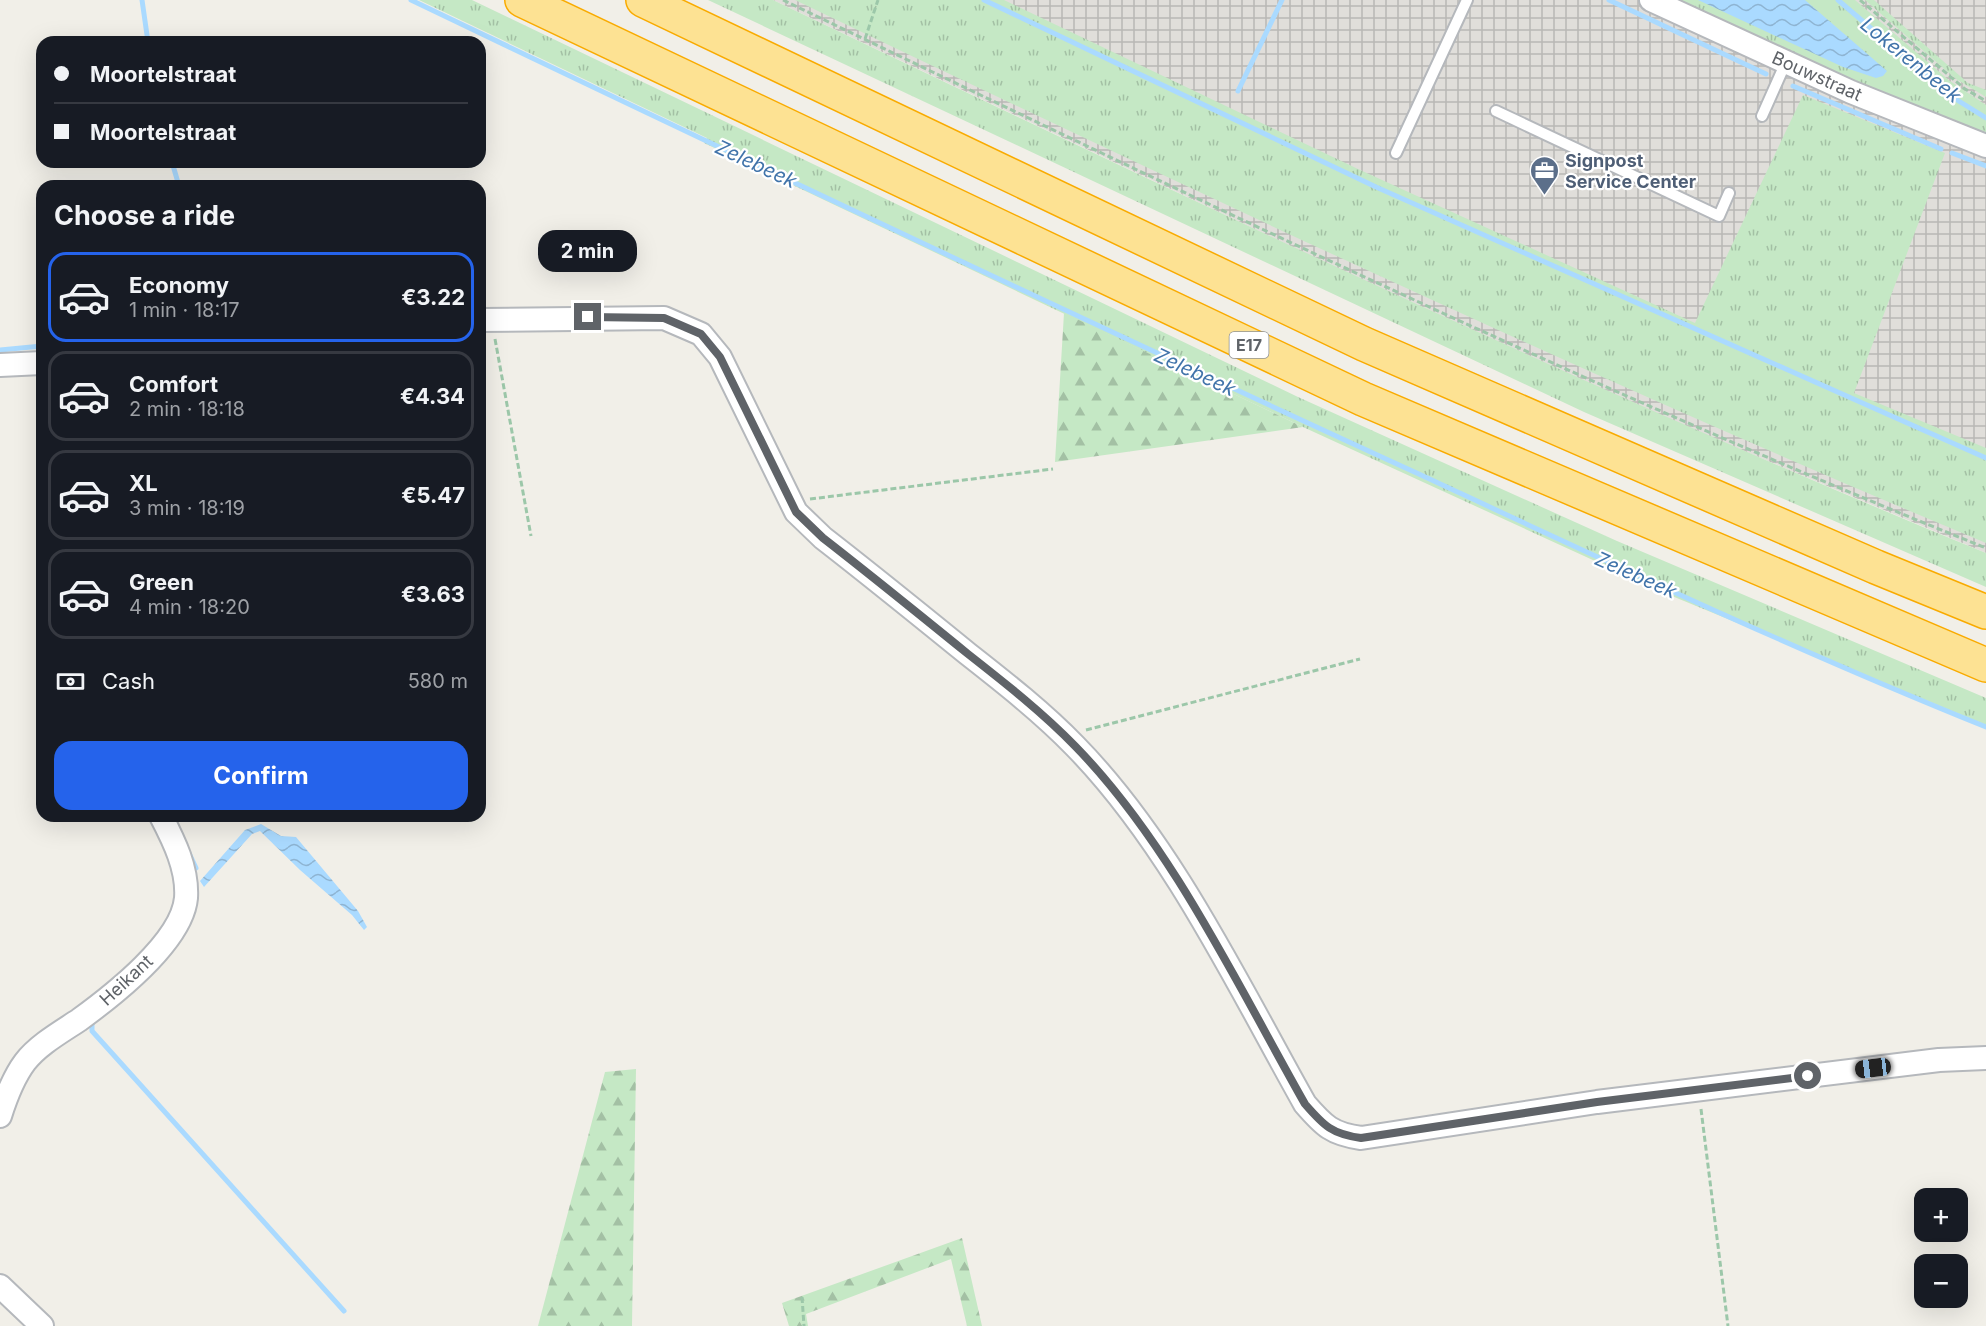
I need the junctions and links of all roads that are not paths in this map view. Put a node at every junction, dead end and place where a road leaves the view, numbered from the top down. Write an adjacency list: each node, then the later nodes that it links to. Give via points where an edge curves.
1 (522, 0): 15 (highway, E17, via 1363,399)
2 (644, 0): 14 (highway, via 1364,344)
3 (1467, 0): 9 (lane)
4 (1651, 0): 5 (street, Bouwstraat)
5 (1786, 62): 7 (lane); 8 (street, Bouwstraat)
6 (1496, 111): 10 (lane, via 1719,216)
7 (1762, 116)
8 (1986, 146)
9 (1395, 153)
10 (1729, 194)
11 (486, 319): 17 (street, via 664,318 701,334 720,357 796,512 1010,688 1064,736 1104,780 1190,900 1305,1104 1339,1135 1361,1138 1597,1102 1939,1060)
12 (36, 363): 13 (street)
13 (0, 365)
14 (1986, 612)
15 (1986, 665)
16 (164, 822): 18 (street, Heikant, via 184,868 186,900 164,943 139,971 26,1061 8,1092)
17 (1986, 1058)
18 (0, 1116)
19 (0, 1286): 20 (street)
20 (42, 1326)

